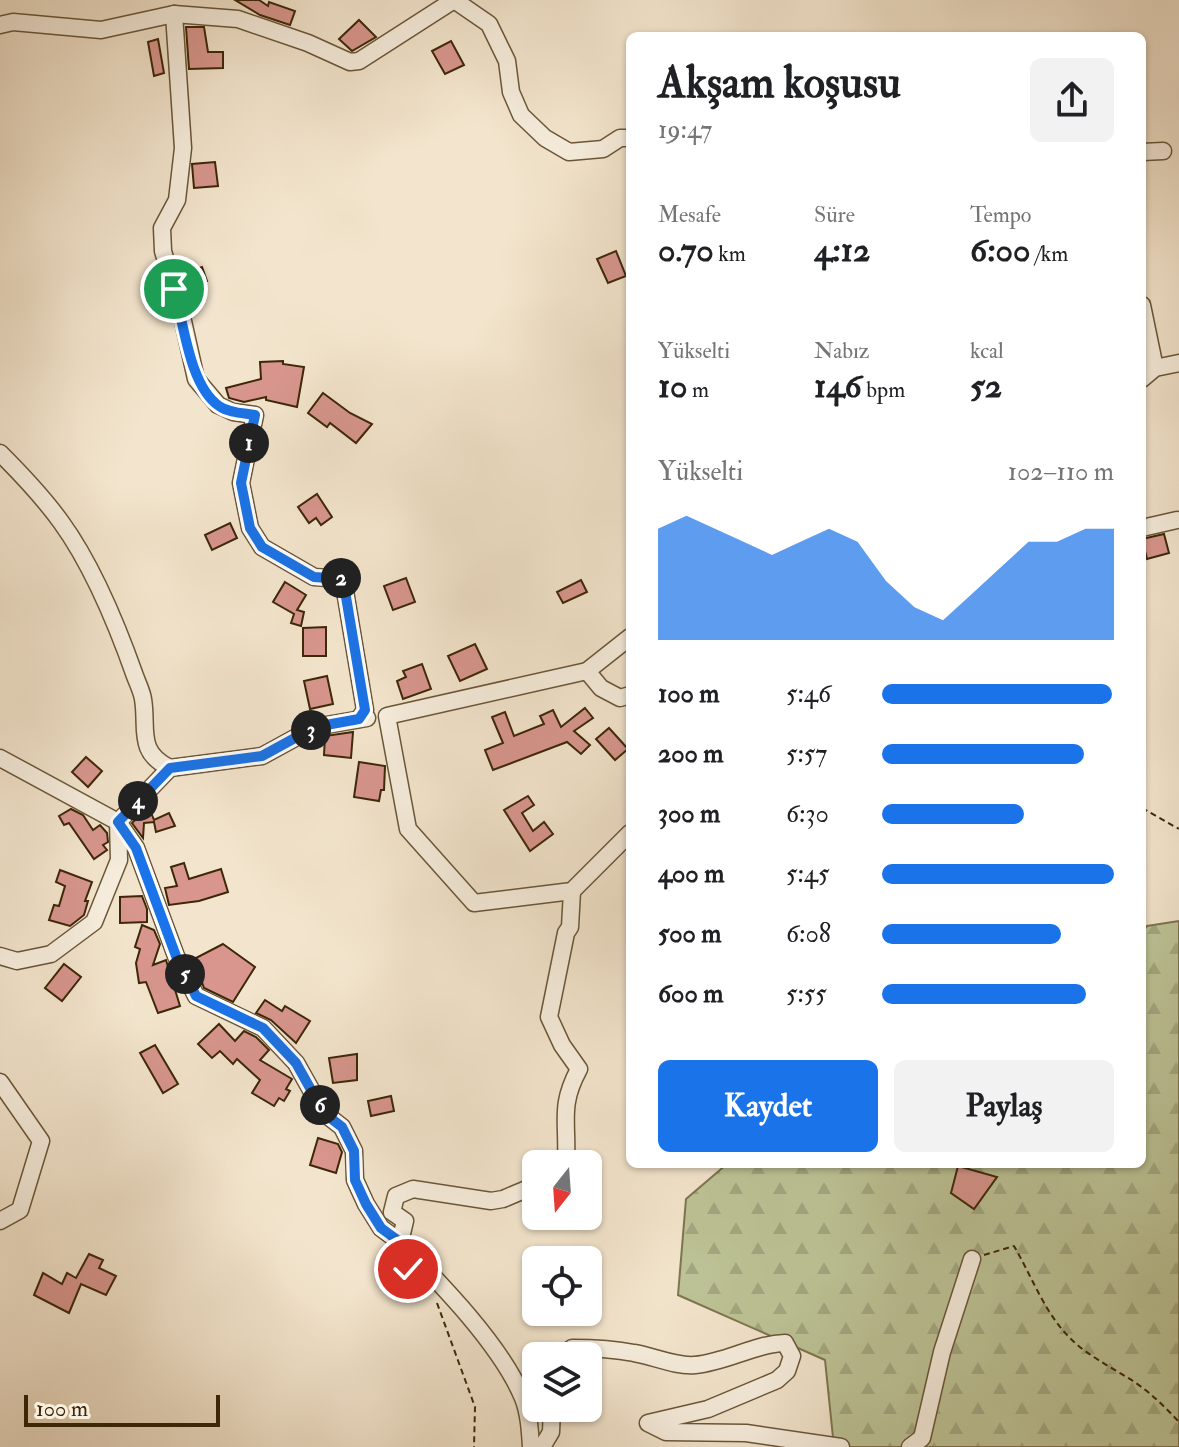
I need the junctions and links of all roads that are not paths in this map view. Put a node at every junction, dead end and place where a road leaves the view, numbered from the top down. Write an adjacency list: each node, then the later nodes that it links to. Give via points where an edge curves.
1 (454, 0): 2 (street, via 350,62 238,19); 4 (street, via 489,24 507,61 521,115 545,138 569,152 603,149)
2 (174, 14): 3 (street, via 101,30); 17 (street, via 183,148 177,200 162,228 163,251 196,379 218,405 255,415 241,483 250,528 262,547 314,577 343,579 365,710)
3 (0, 25)
4 (626, 138)
5 (1163, 151): 6 (street)
6 (1146, 152)
7 (1146, 344): 9 (street)
8 (1179, 363): 9 (street)
9 (1149, 374)
10 (0, 453): 19 (street, via 62,524 100,590 143,699 144,741 158,762)
11 (1177, 520): 12 (street)
12 (1146, 527)
13 (626, 640): 14 (street)
14 (587, 671): 15 (street, via 601,688); 16 (street)
15 (626, 696)
16 (387, 716): 17 (street); 22 (street, via 408,829 474,903)
17 (359, 719): 19 (street, via 315,727 262,756)
18 (0, 758): 20 (street)
19 (170, 768): 20 (street)
20 (118, 822): 23 (street, via 119,860 94,922 51,954 17,961); 28 (street, via 136,848 196,996 263,1028 296,1063 324,1113 342,1127 354,1151 355,1180 366,1204 381,1228)
21 (626, 837): 22 (street)
22 (572, 891): 25 (street, via 570,927 549,1017 579,1069 564,1103)
23 (0, 956)
24 (0, 1082): 27 (street, via 41,1141 20,1210)
25 (566, 1150)
26 (522, 1191): 28 (street, via 491,1201 413,1189 396,1196 392,1212 405,1221)
27 (0, 1221)
28 (400, 1242): 32 (street, via 466,1313 510,1372 524,1400)
29 (972, 1259): 35 (street, via 922,1438)
30 (602, 1349): 34 (street, via 692,1365 785,1343 792,1356 777,1380 708,1409 648,1423 666,1432 746,1433)
31 (551, 1422): 33 (street)
32 (531, 1447)
33 (542, 1447)
34 (841, 1447)
35 (910, 1447)

